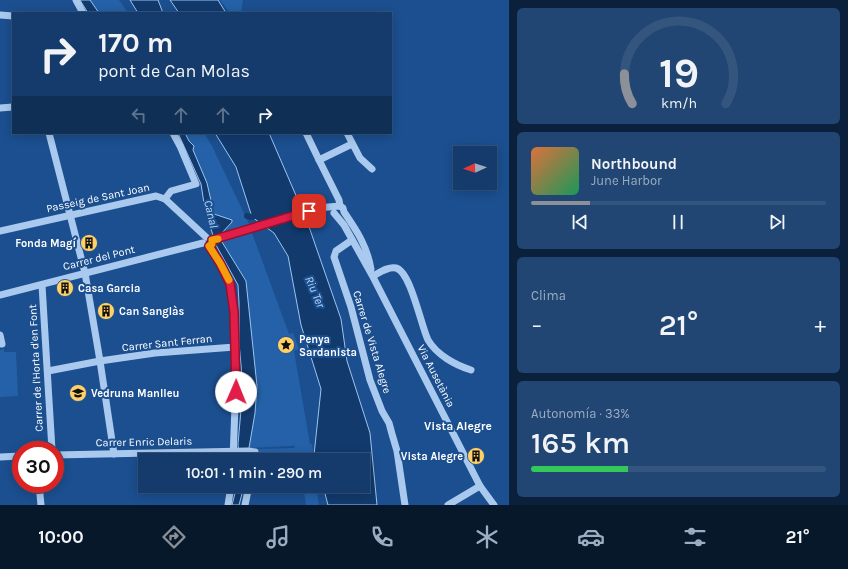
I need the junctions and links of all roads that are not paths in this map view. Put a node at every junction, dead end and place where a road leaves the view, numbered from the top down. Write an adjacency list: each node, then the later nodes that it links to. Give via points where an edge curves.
1 (76, 0): 2 (street)
2 (82, 12)
3 (0, 15): 4 (street)
4 (12, 16)
5 (12, 107): 6 (street)
6 (0, 108)
7 (49, 134): 16 (street)
8 (174, 134): 14 (street, Passeig de Sant Joan, via 196,184 171,191)
9 (306, 134): 12 (street)
10 (347, 134): 11 (street)
11 (352, 144): 12 (street); 13 (street, via 360,158)
12 (319, 160): 15 (street, via 339,200)
13 (372, 169)
14 (165, 198): 16 (street, Passeig de Sant Joan, via 152,196); 19 (street)
15 (338, 211): 18 (street, Via Ausetània); 19 (street, Carrer del Pont, via 317,208); 21 (street, Via Ausetània, via 355,227 366,250)
16 (70, 215): 17 (street, Passeig de Sant Joan); 20 (street)
17 (0, 231)
18 (352, 240): 21 (street, Via Ausetània); 44 (street, Carrer de Vista Alegre, via 336,251 334,257 351,307 370,380 389,423 397,451)
19 (209, 241): 20 (street, Carrer del Pont); 26 (street, via 230,284)
20 (85, 273): 22 (street, Carrer del Pont); 27 (street)
21 (372, 276): 28 (street, via 390,268 397,268 402,272 410,286 429,340 445,358); 37 (street, Via Ausetània)
22 (42, 285): 23 (street, Carrer del Pont); 29 (street, Carrer de l'Horta d'en Font)
23 (0, 295)
24 (0, 335): 25 (street)
25 (2, 344)
26 (235, 347): 27 (street, Carrer Sant Ferran, via 155,353); 31 (street)
27 (100, 361): 29 (street, Carrer Sant Ferran); 33 (street)
28 (471, 370)
29 (48, 371): 30 (street, Carrer de l'Horta d'en Font)
30 (52, 441)
31 (236, 451): 32 (street, Carrer Enric Delaris); 33 (street, Carrer Enric Delaris)
32 (255, 453)
33 (114, 454): 34 (street, Carrer Enric Delaris)
34 (64, 455)
35 (12, 456): 36 (street)
36 (0, 457)
37 (480, 486): 45 (street); 46 (street, Via Ausetània)
38 (40, 493): 41 (street)
39 (230, 493): 42 (street)
40 (248, 493): 43 (street)
41 (41, 505)
42 (228, 505)
43 (245, 505)
44 (405, 505)
45 (448, 505)
46 (494, 505)

